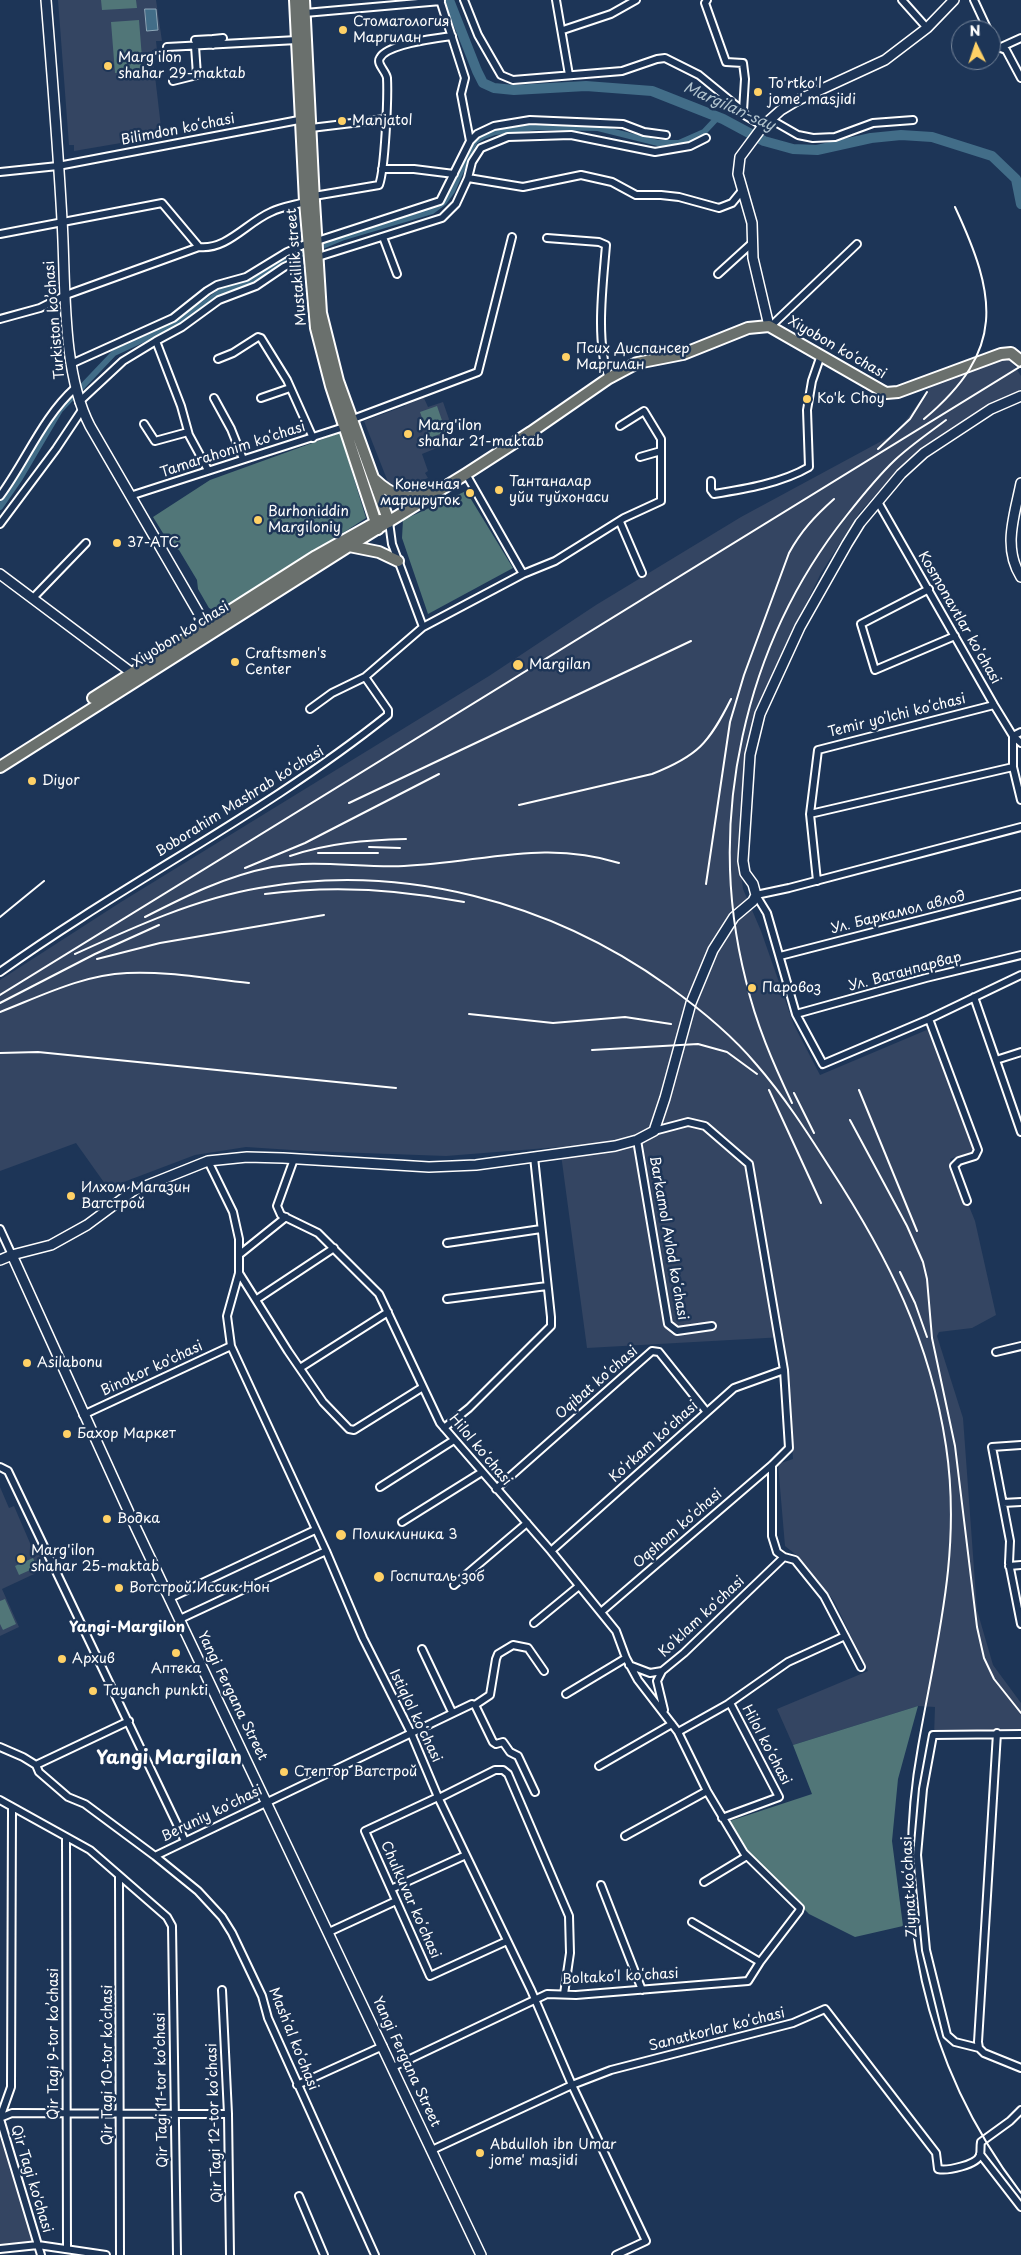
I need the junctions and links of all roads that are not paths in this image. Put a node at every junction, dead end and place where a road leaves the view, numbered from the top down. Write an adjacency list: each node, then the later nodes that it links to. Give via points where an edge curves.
1 (46, 0): 37 (street, Turkiston ko’chasi)
2 (295, 0): 19 (main road, Mustakillik street)
3 (304, 0): 12 (main road, Mustakillik street)
4 (440, 0): 12 (street); 16 (street)
5 (464, 0): 25 (street, via 478,35 501,75 513,80)
6 (556, 0): 15 (street)
7 (636, 0): 15 (street, via 611,14)
8 (706, 0): 28 (street, via 726,62 743,63)
9 (902, 0): 14 (street)
10 (954, 0): 14 (street)
11 (974, 0): 13 (street)
12 (305, 13): 32 (main road, Mustakillik street)
13 (983, 20)
14 (927, 28): 30 (street, via 885,60 796,101)
15 (563, 30): 25 (street)
16 (452, 36): 29 (street, via 393,48 379,58 386,78); 36 (street, via 465,78 461,94)
17 (223, 38): 20 (street)
18 (1021, 38): 23 (street)
19 (297, 40): 20 (street); 32 (main road, Mustakillik street)
20 (213, 42): 21 (street)
21 (195, 43): 22 (street); 27 (street, via 197,75)
22 (167, 47)
23 (1001, 47)
24 (1001, 49): 26 (street, via 1006,50)
25 (570, 75): 28 (street, via 622,71 665,58 699,75)
26 (1021, 78)
27 (173, 81)
28 (743, 111): 33 (street)
29 (385, 119): 32 (street, Bilimdon koʻchasi); 38 (street)
30 (770, 119): 31 (street, via 798,135 813,138 835,137 873,123); 33 (street)
31 (913, 120)
32 (307, 122): 37 (street, Bilimdon koʻchasi); 43 (main road, Mustakillik street); 44 (main road, Mustakillik street)
33 (761, 129): 42 (street, via 740,157)
34 (666, 135): 36 (street, via 644,132 624,124 530,120 494,126)
35 (706, 138): 41 (street, via 690,146 654,152 571,135 508,137 481,148 472,162)
36 (470, 141): 40 (street)
37 (58, 166): 39 (street, Bilimdon koʻchasi); 45 (street, Turkiston ko’chasi)
38 (382, 169): 40 (street); 43 (street, via 377,186)
39 (0, 172)
40 (454, 174): 50 (street, via 440,201)
41 (468, 178): 42 (street, via 523,187 581,175 612,182 636,195 679,197 719,208 732,203); 47 (street, via 456,204 442,218)
42 (742, 192): 51 (street, via 752,223)
43 (314, 196): 50 (main road, Mustakillik street)
44 (305, 202): 50 (main road, Mustakillik street); 53 (street, via 271,212 220,244)
45 (62, 221): 46 (street); 53 (street, via 162,203); 59 (street, Turkiston ko’chasi)
46 (0, 234)
47 (383, 237): 54 (street); 57 (street)
48 (512, 237): 74 (street, via 478,372)
49 (547, 238): 67 (street, via 606,245 602,336)
50 (312, 242): 54 (main road, Mustakillik street); 56 (main road, Mustakillik street); 66 (street, via 287,252 250,275 212,288 173,318)
51 (751, 244): 58 (street); 61 (street)
52 (858, 244): 61 (street)
53 (199, 247): 59 (street)
54 (318, 257): 56 (main road, Mustakillik street)
55 (296, 262): 62 (street, via 256,286 219,300)
56 (314, 271): 74 (main road, Mustakillik street, via 324,329 338,381); 78 (main road, Mustakillik street, via 316,328)
57 (397, 274)
58 (718, 274)
59 (66, 295): 60 (street, via 40,308); 66 (street, Turkiston ko’chasi)
60 (0, 319)
61 (770, 326): 63 (main road, Xiyobon koʻchasi); 67 (main road, Xiyobon koʻchasi, via 748,328 683,354 637,363)
62 (156, 341): 73 (street, via 123,361); 77 (street)
63 (821, 355): 65 (main road, Xiyobon koʻchasi, via 886,393 898,392 992,356 1012,353); 87 (street, via 807,410 809,467 779,479 714,494)
64 (218, 359): 69 (street, via 259,337)
65 (1019, 359)
66 (72, 364): 68 (street, Turkiston ko’chasi)
67 (608, 378): 85 (main road, Xiyobon koʻchasi)
68 (75, 388): 73 (street, Turkiston ko’chasi); 90 (street, via 50,415)
69 (290, 388): 72 (street); 80 (street)
70 (1021, 396): 92 (street, via 991,409 930,449 901,474)
71 (214, 398): 83 (street)
72 (262, 398)
73 (80, 406): 91 (street, Turkiston ko’chasi); 95 (street, via 56,449)
74 (353, 419): 79 (main road, Mustakillik street)
75 (144, 424): 77 (street, via 155,441)
76 (620, 426): 81 (street, via 644,411 660,434)
77 (188, 432): 84 (street)
78 (345, 432): 79 (main road); 80 (street, Tamarahonim koʻchasi); 96 (main road, Mustakillik street)
79 (358, 432): 86 (main road, Mustakillik street)
80 (313, 438): 83 (street, Tamarahonim koʻchasi)
81 (661, 451): 82 (street); 94 (street, via 661,501)
82 (640, 457)
83 (243, 459): 84 (street, Tamarahonim koʻchasi)
84 (208, 470): 91 (street, Tamarahonim koʻchasi)
85 (466, 474): 89 (main road, Xiyobon koʻchasi); 104 (street)
86 (372, 477): 89 (main road, via 388,492 410,498); 93 (main road, Mustakillik street)
87 (711, 480)
88 (1021, 483): 100 (street, via 1012,527)
89 (439, 491): 93 (main road, Xiyobon koʻchasi)
90 (0, 496)
91 (130, 496): 109 (street, Turkiston ko’chasi)
92 (878, 502): 106 (street, Kosmonavtlar koʻchasi); 126 (street, via 860,523 800,627 760,714 750,755 742,861)
93 (388, 520): 96 (main road, Xiyobon koʻchasi); 97 (street)
94 (620, 522): 102 (street); 104 (street, via 555,561)
95 (0, 524)
96 (377, 526): 97 (street); 99 (main road, Xiyobon koʻchasi); 109 (main road, Xiyobon koʻchasi, via 316,556)
97 (390, 539): 101 (street)
98 (86, 543): 107 (street)
99 (349, 546): 101 (main road, via 379,552); 109 (main road, Xiyobon koʻchasi)
100 (1017, 556): 105 (street)
101 (398, 561): 108 (street)
102 (642, 573)
103 (0, 574): 107 (street)
104 (523, 574): 108 (street)
105 (1021, 576)
106 (929, 589): 110 (street, Kosmonavtlar koʻchasi); 110 (street, via 861,624 875,670)
107 (33, 598): 111 (street)
108 (423, 627): 112 (street)
109 (208, 630): 111 (main road, Xiyobon koʻchasi); 119 (main road, Xiyobon koʻchasi)
110 (955, 636): 113 (street, Kosmonavtlar koʻchasi)
111 (132, 673): 118 (main road, Xiyobon koʻchasi)
112 (365, 677): 114 (street, via 332,693); 129 (street, Boborahim Mashrab koʻchasi, via 388,710 388,715 330,760 55,933)
113 (994, 705): 116 (street, Kosmonavtlar koʻchasi); 122 (street, Temir yoʻlchi koʻchasi, via 820,748)
114 (310, 709)
115 (1021, 732): 116 (street)
116 (1013, 736): 117 (street, Kosmonavtlar koʻchasi); 120 (street)
117 (1021, 743)
118 (0, 759)
119 (0, 766)
120 (1013, 767): 121 (street); 122 (street)
121 (1021, 800)
122 (810, 814): 124 (street, Temir yoʻlchi koʻchasi)
123 (1021, 827): 124 (street)
124 (817, 881): 126 (street)
125 (1021, 894): 128 (street, Ул. Баркамол авлод)
126 (756, 895): 128 (street, via 768,913); 137 (street, via 734,917 716,943 691,1003)
127 (1021, 955): 132 (street, Ул. Ватанпарвар)
128 (780, 956): 132 (street)
129 (0, 972)
130 (1021, 975): 131 (street)
131 (974, 997): 133 (street); 135 (street)
132 (796, 1014): 133 (street, via 823,1064)
133 (930, 1019): 143 (street, via 978,1150 975,1156 955,1164)
134 (1021, 1052): 135 (street)
135 (996, 1060): 136 (street)
136 (1019, 1123): 138 (street)
137 (654, 1131): 139 (street); 162 (street, Oqshom koʻchasi, via 688,1122 705,1126 749,1164)
138 (1021, 1132)
139 (637, 1140): 140 (street); 157 (street, Barkamol Аvlod koʻchasi, via 668,1324 677,1331)
140 (534, 1157): 141 (street, via 429,1167); 146 (street)
141 (294, 1159): 142 (street, via 247,1157); 144 (street, via 278,1206 281,1215)
142 (208, 1161): 149 (street, Istiqlol koʻchasi, via 233,1212); 150 (street, via 132,1191 87,1225 50,1245)
143 (967, 1201)
144 (286, 1217): 148 (street, Hilol koʻchasi, via 318,1233); 149 (street)
145 (0, 1229): 150 (street, Yangi Fergana Street)
146 (541, 1229): 147 (street); 153 (street)
147 (447, 1243)
148 (334, 1248): 154 (street); 156 (street, Hilol koʻchasi, via 379,1294)
149 (240, 1254): 152 (street, Istiqlol koʻchasi)
150 (12, 1255): 151 (street); 165 (street, Yangi Fergana Street)
151 (0, 1260)
152 (239, 1273): 154 (street); 158 (street, Istiqlol koʻchasi, via 226,1316)
153 (548, 1286): 155 (street); 166 (street, via 551,1326 469,1408)
154 (257, 1299): 161 (street)
155 (447, 1299)
156 (388, 1312): 161 (street); 163 (street, Hilol koʻchasi)
157 (712, 1326)
158 (231, 1346): 165 (street, Binokor ko'chasi); 178 (street, Istiqlol koʻchasi)
159 (1021, 1346): 160 (street)
160 (996, 1352)
161 (300, 1368): 163 (street, via 323,1402 349,1429 354,1430)
162 (784, 1370): 164 (street, Koʻrkam koʻchasi, via 734,1388); 169 (street, Oqshom koʻchasi, via 789,1448)
163 (423, 1387): 166 (street, Hilol koʻchasi)
164 (706, 1411): 173 (street, Oqibat koʻchasi, via 659,1352 652,1351); 180 (street, Koʻrkam koʻchasi)
165 (83, 1415): 186 (street, Yangi Fergana Street)
166 (444, 1428): 167 (street, Hilol koʻchasi)
167 (454, 1440): 171 (street, Hilol koʻchasi); 172 (street)
168 (1021, 1445): 175 (street, via 992,1447)
169 (772, 1465): 181 (street, via 772,1536 777,1552); 187 (street, Oqshom koʻchasi)
170 (0, 1467): 202 (street, via 8,1471)
171 (482, 1472): 173 (street, Hilol koʻchasi); 176 (street)
172 (380, 1487)
173 (496, 1489): 177 (street, Hilol koʻchasi)
174 (1021, 1502): 175 (street)
175 (1003, 1504): 183 (street, via 1010,1541)
176 (402, 1522)
177 (527, 1524): 180 (street, Hilol koʻchasi); 184 (street)
178 (316, 1530): 179 (street, Istiqlol koʻchasi); 186 (street)
179 (326, 1551): 188 (street); 204 (street, Istiqlol koʻchasi, via 363,1638)
180 (551, 1551): 185 (street, Hilol koʻchasi)
181 (784, 1557): 191 (street, via 796,1560 824,1596); 195 (street, Koʻklam koʻchasi)
182 (1021, 1565): 183 (street)
183 (1009, 1566): 190 (street)
184 (454, 1585)
185 (579, 1586): 187 (street, Hilol koʻchasi); 189 (street)
186 (170, 1598): 188 (street, Yangi Fergana Street)
187 (601, 1612): 193 (street, Hilol koʻchasi, via 616,1631)
188 (180, 1619): 215 (street, Yangi Fergana Street)
189 (534, 1623)
190 (1021, 1624)
191 (845, 1636): 194 (street); 198 (street, Hilol koʻchasi, via 788,1662)
192 (422, 1649): 200 (street)
193 (628, 1662): 195 (street, Koʻklam koʻchasi, via 650,1673); 197 (street); 201 (street, Hilol koʻchasi, via 648,1694)
194 (861, 1667)
195 (662, 1671): 201 (street, via 657,1681)
196 (544, 1672): 199 (street, via 528,1648 513,1645 498,1654 490,1695)
197 (566, 1694)
198 (730, 1703): 205 (street, Hilol koʻchasi); 217 (street, Hilol koʻchasi, via 780,1797)
199 (475, 1705): 200 (street, Beruniy koʻchasi); 212 (street, via 493,1742 503,1742 510,1752 518,1756)
200 (452, 1712): 204 (street, Beruniy koʻchasi)
201 (665, 1713): 203 (street, Hilol koʻchasi)
202 (129, 1721): 209 (street); 220 (street)
203 (672, 1724): 205 (street, Hilol koʻchasi); 210 (street)
204 (411, 1732): 213 (street, Istiqlol koʻchasi); 215 (street, Beruniy koʻchasi)
205 (678, 1732): 211 (street, Hilol koʻchasi)
206 (997, 1733): 207 (street, Ziynat koʻchasi); 239 (street); 239 (street, Ziynat koʻchasi, via 932,1736 918,1835 926,1950 941,2019 952,2041)
207 (1021, 1734)
208 (0, 1748): 209 (street)
209 (36, 1765): 222 (street, Mashʻal koʻchasi, via 38,1772 68,1797 85,1804)
210 (599, 1766)
211 (708, 1791): 217 (street, Hilol koʻchasi); 218 (street)
212 (535, 1792)
213 (439, 1797): 221 (street, Istiqlol koʻchasi); 227 (street, Chulkuvar koʻchasi, via 365,1832); 236 (street, via 495,1770 504,1770 508,1774 569,1916 570,1953)
214 (0, 1800): 216 (street)
215 (267, 1801): 220 (street, Beruniy koʻchasi); 231 (street, Yangi Fergana Street)
216 (12, 1808): 219 (street); 249 (street, via 11,2086)
217 (722, 1818): 223 (street, Hilol koʻchasi)
218 (625, 1836)
219 (66, 1838): 224 (street, via 90,1850); 245 (street, Qir Tagi 9-tor koʼchasi)
220 (185, 1841): 222 (street, Beruniy koʻchasi)
221 (466, 1855): 227 (street); 232 (street, Istiqlol koʻchasi)
222 (156, 1856): 242 (street, Mashʻal koʻchasi, via 198,1891 232,1933 262,1996)
223 (747, 1856): 225 (street); 229 (street, Hilol koʻchasi, via 798,1905)
224 (120, 1876): 247 (street, Qir Tagi 10-tor koʼchasi); 248 (street, Qir Tagi 11-tor koʼchasi, via 172,1926)
225 (704, 1882)
226 (601, 1885): 235 (street)
227 (391, 1889): 228 (street, Chulkuvar koʻchasi)
228 (396, 1900): 231 (street); 232 (street, Chulkuvar koʻchasi, via 430,1976)
229 (800, 1912): 233 (street, Boltakoʻl koʻchasi)
230 (692, 1922): 233 (street)
231 (329, 1932): 238 (street, Yangi Fergana Street)
232 (507, 1942): 237 (street, Istiqlol koʻchasi)
233 (760, 1962): 235 (street, Boltakoʻl koʻchasi, via 748,1981)
234 (222, 1990): 246 (street, Qir Tagi 12-tor koʼchasi)
235 (642, 1990): 236 (street, Boltakoʻl koʻchasi)
236 (564, 1994): 237 (street, Boltakoʻl koʻchasi, via 554,1992)
237 (534, 2000): 240 (street, Boltakoʻl koʻchasi); 243 (street, Istiqlol koʻchasi)
238 (383, 2046): 240 (street, Yangi Fergana Street); 242 (street)
239 (979, 2048): 241 (street, Ziynat koʻchasi)
240 (393, 2067): 250 (street, Yangi Fergana Street)
241 (1021, 2068)
242 (297, 2085): 263 (street, Mashʻal koʻchasi)
243 (572, 2085): 250 (street, Sanatkorlar koʻchasi); 251 (street, Sanatkorlar koʻchasi, via 611,2070 793,2023 825,2009 936,2153 938,2169 964,2165); 265 (street, Istiqlol koʻchasi, via 646,2241)
244 (1021, 2110): 251 (street, via 981,2142)
245 (66, 2113): 247 (street); 249 (street, via 12,2113); 255 (street, Qir Tagi 9-tor koʼchasi)
246 (228, 2114): 248 (street); 261 (street, Qir Tagi 12-tor koʼchasi)
247 (121, 2115): 248 (street); 259 (street, Qir Tagi 10-tor koʼchasi)
248 (174, 2115): 260 (street, Qir Tagi 11-tor koʼchasi)
249 (0, 2118): 254 (street, Qir Tagi ko'chasi)
250 (432, 2150): 264 (street, Yangi Fergana Street)
251 (980, 2154): 253 (street)
252 (299, 2196): 262 (street)
253 (1021, 2207)
254 (38, 2245): 255 (street); 256 (street); 257 (street, Qir Tagi ko'chasi)
255 (67, 2250): 258 (street)
256 (3, 2251)
257 (41, 2255)
258 (106, 2255)
259 (120, 2255)
260 (177, 2255)
261 (230, 2255)
262 (324, 2255)
263 (375, 2255)
264 (482, 2255)
265 (616, 2255)

